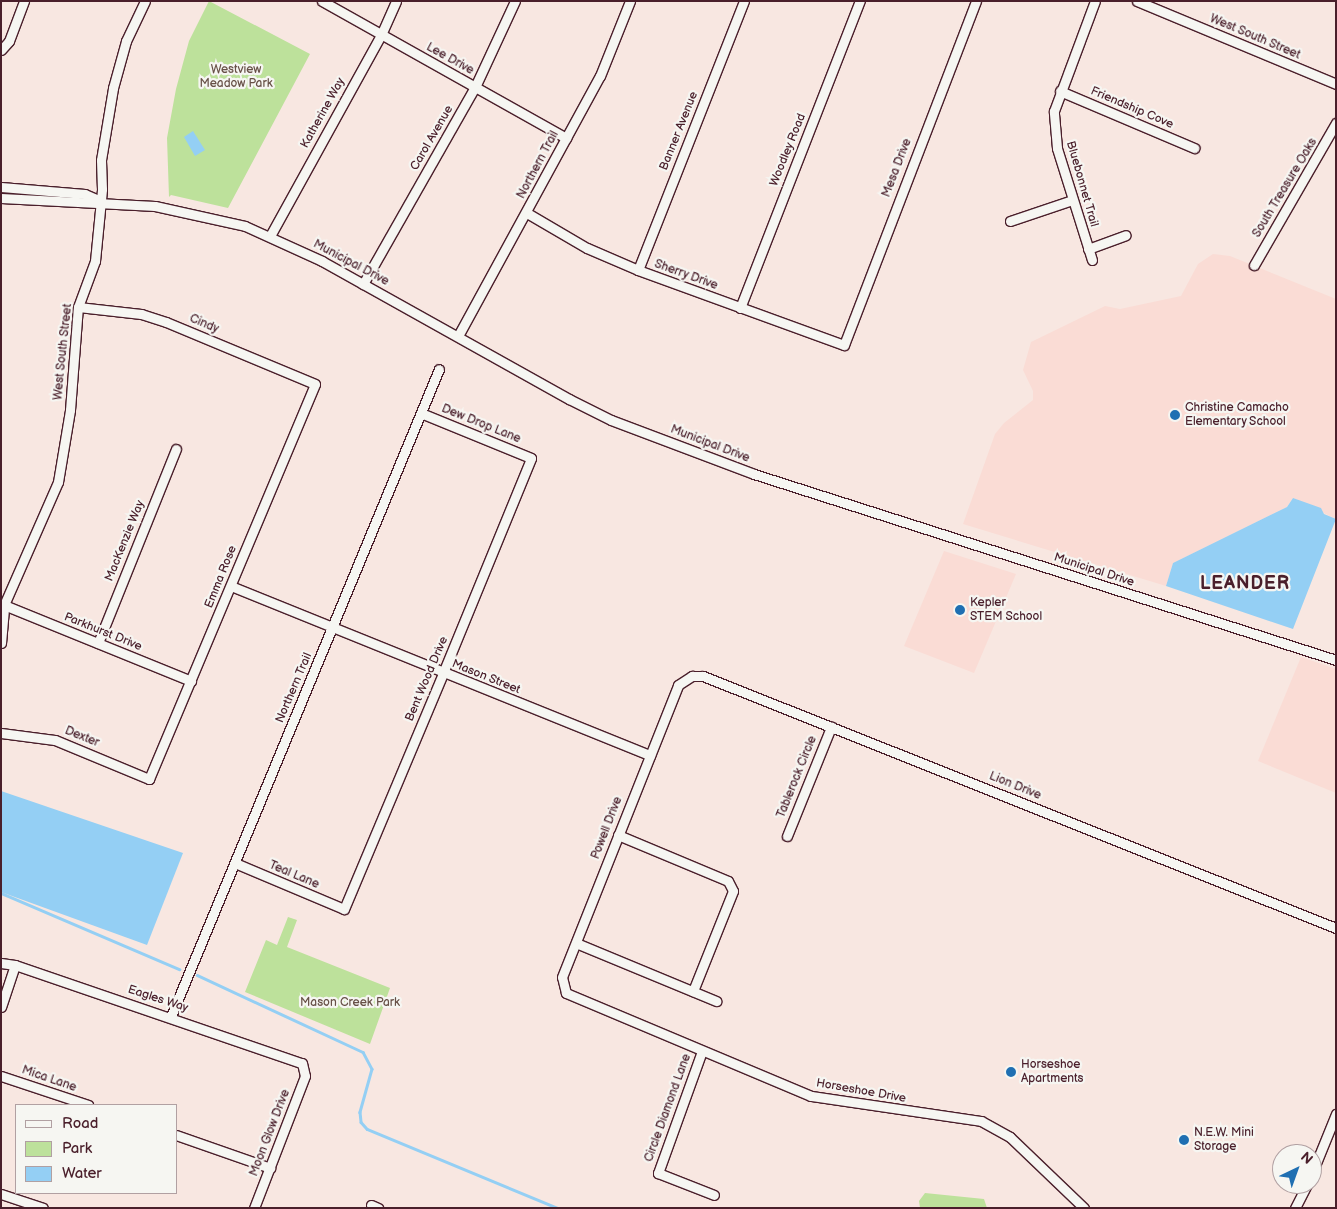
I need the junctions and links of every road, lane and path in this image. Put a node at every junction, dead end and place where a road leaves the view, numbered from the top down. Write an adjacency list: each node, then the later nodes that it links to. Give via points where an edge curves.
1 (24, 1): 14 (street, via 9,41)
2 (145, 1): 26 (street, West South Street, via 126,41 113,88 100,160)
3 (322, 1): 13 (street, Lee Drive)
4 (396, 1): 13 (street, Katherine Way)
5 (516, 1): 16 (street, Carol Avenue)
6 (630, 1): 19 (street, Northern Trail, via 600,76)
7 (744, 1): 34 (street, Banner Avenue)
8 (860, 1): 37 (street, Woodley Road)
9 (976, 1): 39 (street, Mesa Drive)
10 (1095, 1): 17 (street, Bluebonnet Trail)
11 (1137, 1): 12 (street, West South Street)
12 (1156, 5): 15 (street, West South Street)
13 (381, 35): 16 (street, Lee Drive); 30 (street, Katherine Way)
14 (1, 50)
15 (1336, 84)
16 (475, 87): 19 (street, Lee Drive); 35 (street, Carol Avenue)
17 (1060, 91): 20 (street, Friendship Cove); 25 (street, Bluebonnet Trail, via 1054,112 1056,148)
18 (1336, 123): 33 (street, South Treasure Oaks)
19 (566, 138): 27 (street, Northern Trail)
20 (1194, 148)
21 (1, 187): 22 (street, Municipal Drive)
22 (21, 188): 24 (street); 26 (street, Municipal Drive, via 85,194)
23 (1, 198): 24 (street, Municipal Drive)
24 (20, 199): 26 (street, Municipal Drive, via 85,204)
25 (1072, 200): 28 (street); 31 (street, Bluebonnet Trail)
26 (101, 201): 30 (street, Municipal Drive, via 196,213); 36 (street, West South Street, via 95,261)
27 (527, 213): 34 (street, Sherry Drive, via 587,248); 38 (street, Northern Trail)
28 (1010, 221)
29 (1126, 235): 31 (street)
30 (270, 236): 35 (street, Municipal Drive)
31 (1088, 249): 32 (street, Bluebonnet Trail)
32 (1092, 260)
33 (1254, 265)
34 (638, 270): 37 (street, Sherry Drive)
35 (363, 284): 38 (street, Municipal Drive)
36 (78, 307): 41 (street, Cindy, via 141,314 166,322); 46 (street, West South Street, via 70,410 58,482)
37 (740, 308): 39 (street, Sherry Drive)
38 (458, 336): 50 (street, Municipal Drive, via 582,406 714,459)
39 (844, 345)
40 (439, 369): 42 (street, Northern Trail)
41 (316, 384): 45 (street, Emma Rose)
42 (421, 413): 44 (street, Dew Drop Lane); 47 (street, Northern Trail)
43 (176, 449): 49 (street, MacKenzie Way)
44 (531, 458): 51 (street, Bent Wood Drive)
45 (231, 586): 47 (street, Mason Street); 53 (street, Emma Rose)
46 (4, 605): 48 (street, West South Street); 49 (street, Parkhurst Drive)
47 (333, 627): 51 (street, Mason Street); 60 (street, Northern Trail)
48 (1, 643)
49 (98, 643): 53 (street, Parkhurst Drive)
50 (1336, 660)
51 (443, 673): 56 (street, Mason Street); 61 (street, Bent Wood Drive)
52 (683, 680): 54 (street, Lion Drive, via 703,676); 56 (street, Powell Drive)
53 (191, 681): 57 (street, Emma Rose)
54 (831, 727): 59 (street, Tablerock Circle); 62 (street, Lion Drive)
55 (1, 732): 57 (street, Dexter, via 55,740)
56 (650, 755): 58 (street, Powell Drive)
57 (150, 779)
58 (618, 835): 63 (street, Powell Drive); 67 (street, via 728,881 734,892)
59 (787, 836)
60 (235, 863): 61 (street, Teal Lane); 70 (street, Northern Trail)
61 (344, 909)
62 (1336, 928)
63 (576, 943): 66 (street, Powell Drive, via 562,977); 67 (street)
64 (1, 963): 65 (street, Eagles Way)
65 (15, 964): 69 (street); 70 (street, Eagles Way)
66 (563, 988): 71 (street, Horseshoe Drive, via 572,996)
67 (693, 991): 68 (street)
68 (716, 1001)
69 (1, 1007)
70 (171, 1016): 72 (street, Eagles Way, via 297,1059)
71 (702, 1051): 81 (street, Circle Diamond Lane, via 658,1173); 84 (street, Horseshoe Drive, via 822,1098 981,1121 1010,1137)
72 (304, 1066): 78 (street, Moon Glow Drive, via 305,1076)
73 (1, 1076): 74 (street, Mica Lane)
74 (85, 1104)
75 (1336, 1114): 77 (street)
76 (178, 1136): 78 (street)
77 (1322, 1148)
78 (270, 1168): 83 (street, Moon Glow Drive)
79 (1, 1194): 82 (street)
80 (1302, 1194): 85 (street)
81 (714, 1195)
82 (43, 1208)
83 (254, 1208)
84 (1084, 1208)
85 (1295, 1208)

